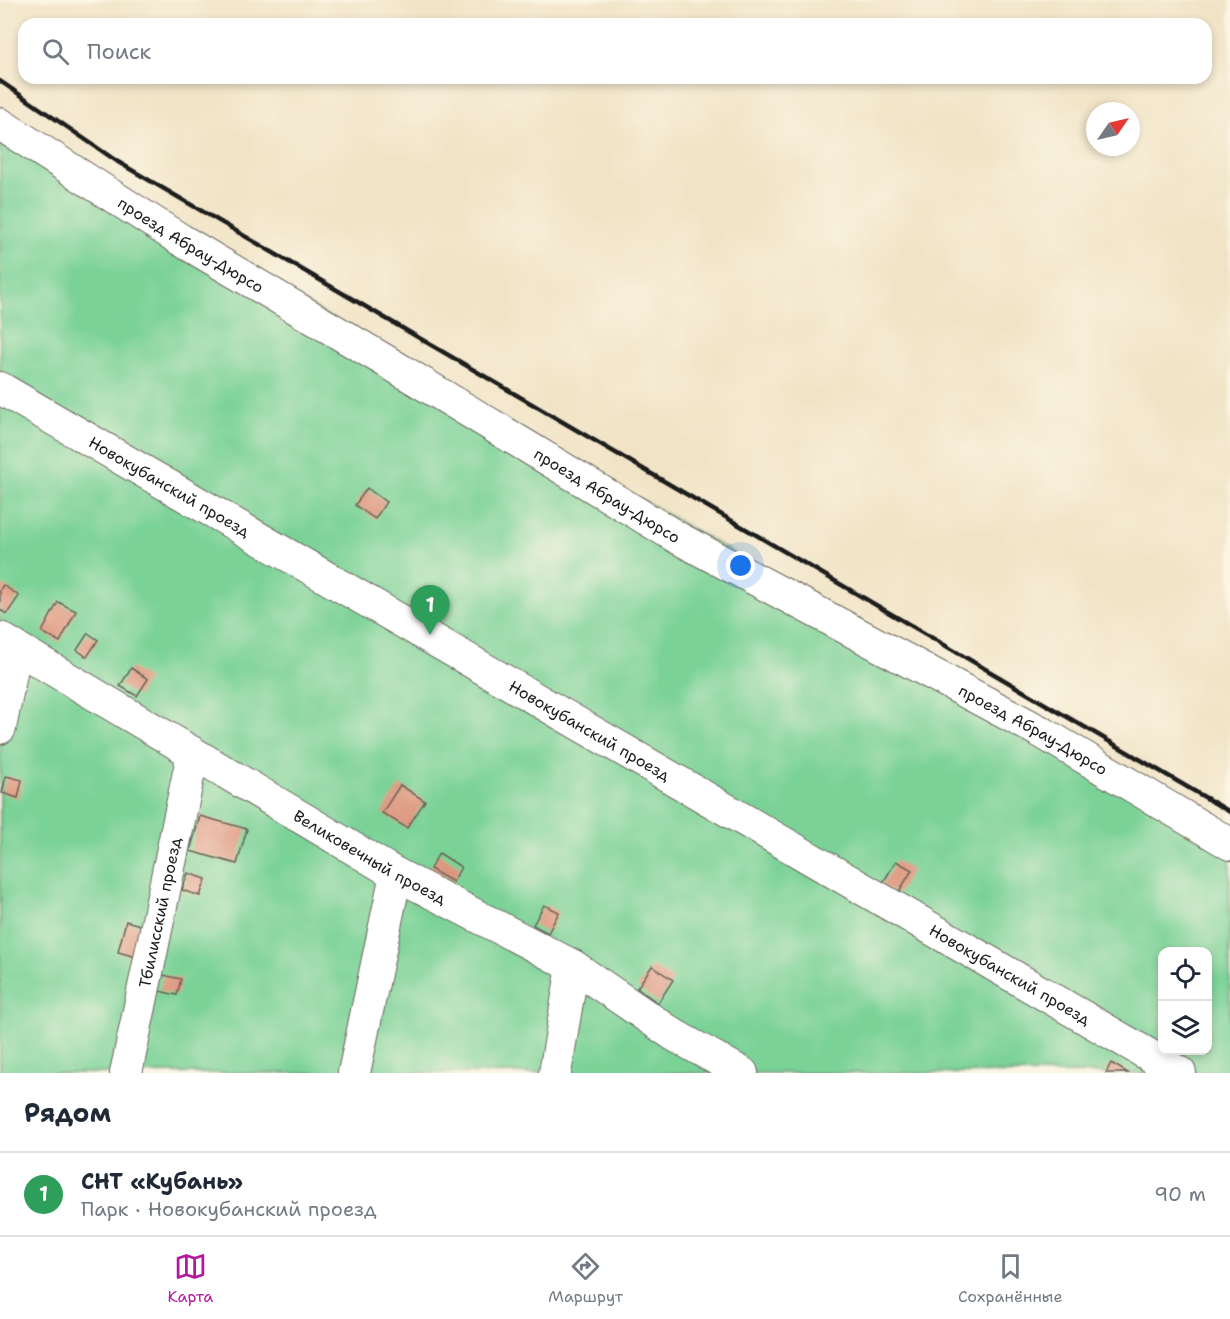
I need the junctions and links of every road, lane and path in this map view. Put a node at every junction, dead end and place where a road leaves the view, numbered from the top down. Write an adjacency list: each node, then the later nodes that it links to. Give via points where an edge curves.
1 (0, 124): 6 (street, проезд Абрау-Дюрсо, via 181,240 678,538 1043,733)
2 (0, 388): 13 (street, Новокубанский проезд)
3 (8, 643): 4 (street); 5 (street, Великовечный проезд)
4 (0, 728)
5 (193, 753): 7 (street, Великовечный проезд); 9 (street, Тбилисский проезд)
6 (1230, 844)
7 (396, 874): 8 (street, Великовечный проезд); 10 (street)
8 (573, 966): 11 (street); 12 (street, Великовечный проезд, via 674,1035)
9 (126, 1073)
10 (354, 1073)
11 (555, 1073)
12 (742, 1073)
13 (1180, 1073)

